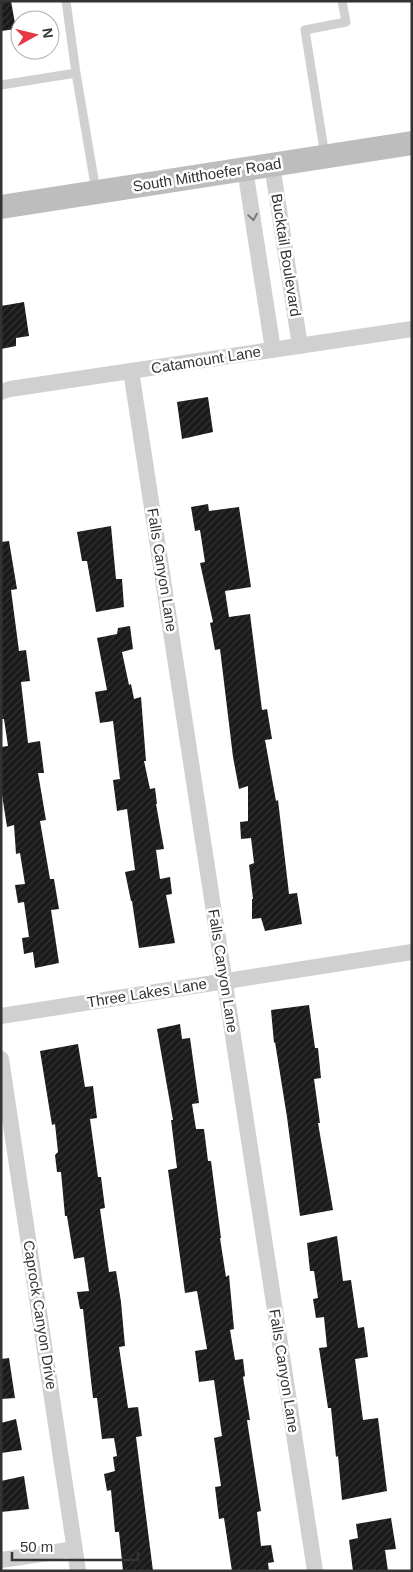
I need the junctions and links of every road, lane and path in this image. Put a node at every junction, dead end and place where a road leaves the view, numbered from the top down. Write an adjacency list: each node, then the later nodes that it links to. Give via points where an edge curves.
1 (66, 1): 3 (lane)
2 (342, 1): 6 (lane, via 346,22 305,30)
3 (76, 73): 4 (lane); 9 (lane)
4 (1, 85)
5 (412, 143): 6 (main road, South Mitthoefer Road)
6 (325, 157): 7 (main road, South Mitthoefer Road)
7 (272, 165): 8 (main road, South Mitthoefer Road); 12 (street, Bucktail Boulevard)
8 (245, 169): 9 (main road, South Mitthoefer Road); 13 (street, Bucktail Boulevard, one-way to 13)
9 (96, 192): 10 (main road, South Mitthoefer Road)
10 (1, 206)
11 (412, 329): 12 (street, Catamount Lane)
12 (300, 346): 13 (street, Catamount Lane)
13 (273, 350): 14 (street, Catamount Lane)
14 (131, 371): 15 (street, Catamount Lane); 17 (street, Falls Canyon Lane)
15 (1, 392)
16 (412, 952): 17 (street, Three Lakes Lane)
17 (224, 981): 18 (street, Three Lakes Lane); 23 (street, Falls Canyon Lane)
18 (1, 1016)
19 (1, 1059): 20 (street, Caprock Canyon Drive)
20 (75, 1549): 21 (street); 22 (street, Caprock Canyon Drive)
21 (1, 1560)
22 (78, 1571)
23 (314, 1571)

